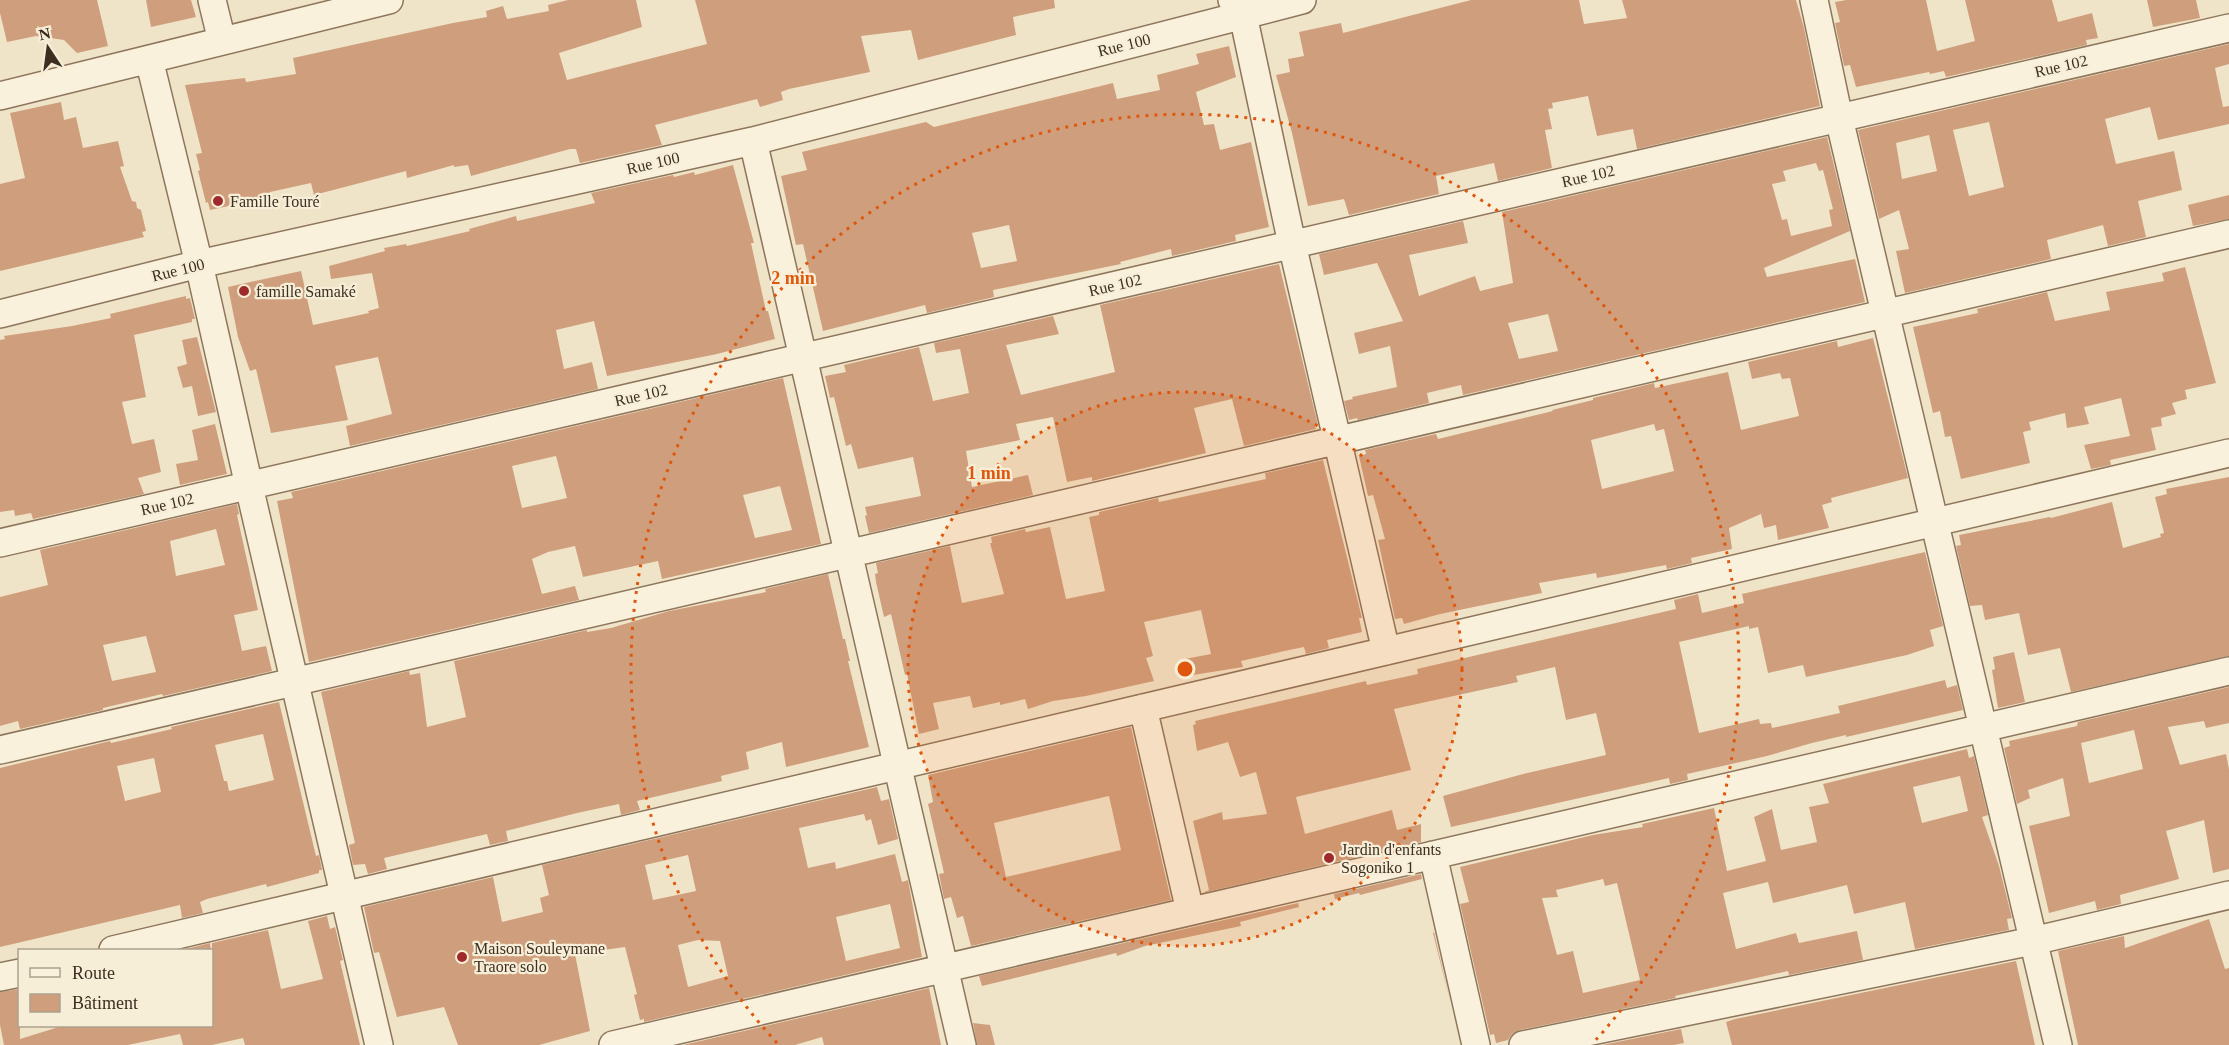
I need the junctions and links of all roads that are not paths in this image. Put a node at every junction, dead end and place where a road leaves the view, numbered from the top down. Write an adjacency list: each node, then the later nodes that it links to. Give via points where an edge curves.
1 (212, 0): 7 (street)
2 (389, 0): 7 (street)
3 (1302, 0): 5 (street, Rue 100)
4 (1814, 0): 10 (street)
5 (1237, 7): 11 (street, Rue 100); 13 (street)
6 (2229, 28): 10 (street, Rue 102)
7 (222, 41): 8 (street)
8 (149, 59): 9 (street); 14 (street)
9 (1, 90)
10 (1839, 118): 13 (street, Rue 102); 16 (street)
11 (753, 141): 14 (street, Rue 100); 17 (street)
12 (2229, 234): 16 (street)
13 (1292, 244): 17 (street, Rue 102); 18 (street)
14 (199, 264): 15 (street, Rue 100); 20 (street)
15 (0, 314)
16 (1885, 314): 18 (street); 21 (street)
17 (803, 358): 20 (street, Rue 102); 23 (street)
18 (1337, 440): 23 (street); 24 (street)
19 (2229, 453): 21 (street)
20 (249, 486): 22 (street, Rue 102); 26 (street)
21 (1934, 522): 24 (street); 28 (street)
22 (0, 543)
23 (848, 553): 26 (street); 30 (street)
24 (1386, 651): 27 (street)
25 (2229, 671): 28 (street)
26 (294, 682): 29 (street); 33 (street)
27 (1143, 708): 30 (street); 34 (street)
28 (1983, 728): 31 (street); 35 (street)
29 (0, 750)
30 (897, 766): 33 (street); 37 (street)
31 (1433, 855): 34 (street); 43 (street)
32 (2229, 895): 35 (street)
33 (344, 896): 36 (street); 40 (street)
34 (1190, 911): 37 (street)
35 (2033, 941): 44 (street); 45 (street)
36 (122, 949)
37 (944, 969): 41 (street); 42 (street)
38 (18, 973): 39 (street)
39 (0, 977)
40 (379, 1045)
41 (613, 1045)
42 (962, 1045)
43 (1476, 1045)
44 (1523, 1045)
45 (2058, 1045)

